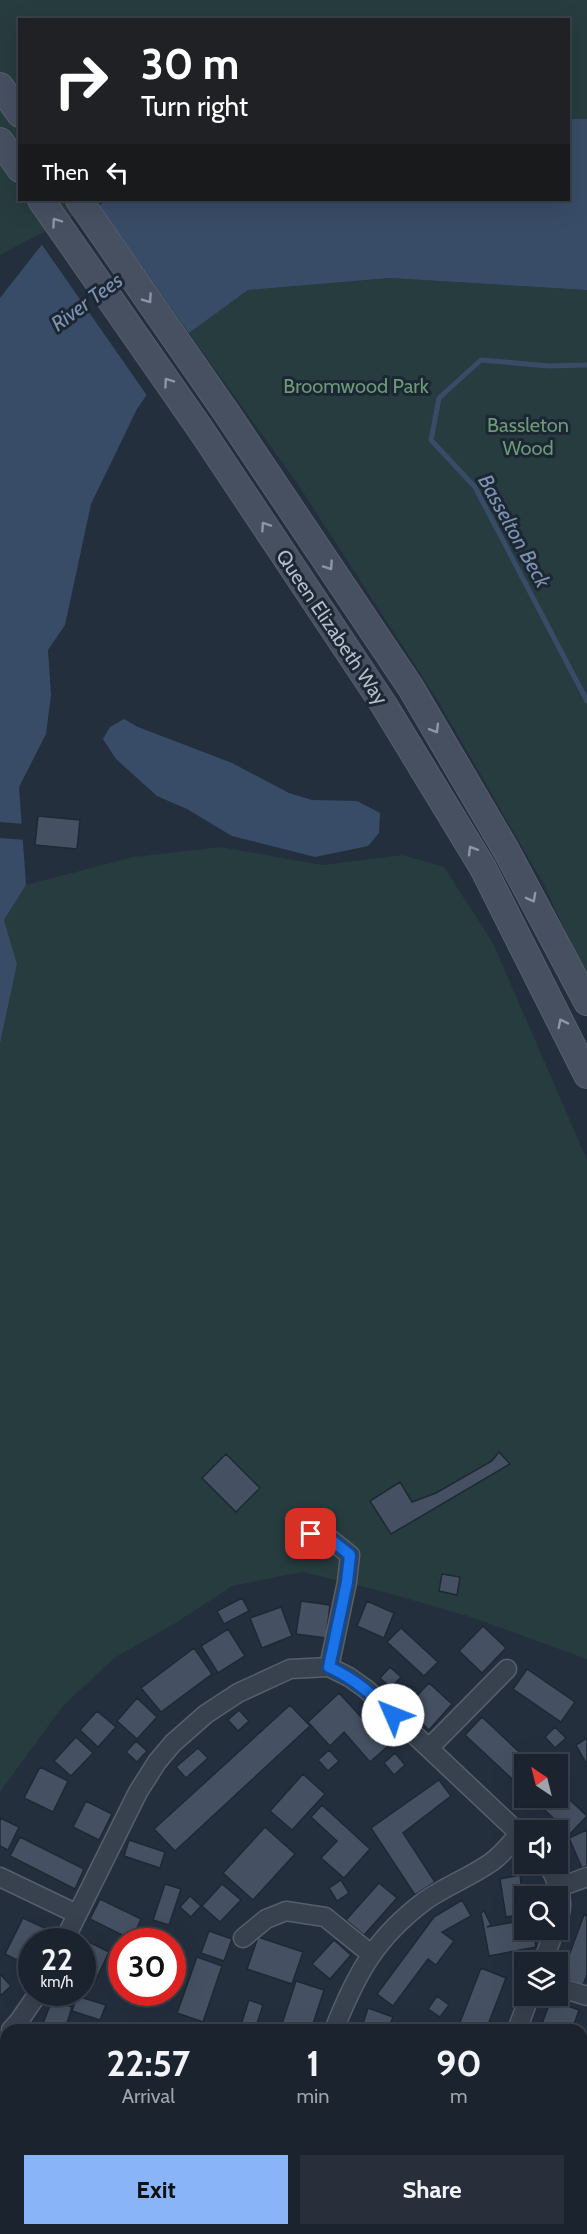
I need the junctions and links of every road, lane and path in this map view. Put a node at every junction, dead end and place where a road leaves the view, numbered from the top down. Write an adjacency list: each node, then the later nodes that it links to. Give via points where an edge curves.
1 (0, 86): 2 (street)
2 (18, 111)
3 (0, 141): 4 (street)
4 (17, 165)
5 (42, 201): 8 (street, Queen Elizabeth Way, one-way to 5, via 483,868 384,705 201,430)
6 (79, 201): 7 (street, Queen Elizabeth Way, one-way to 7, via 411,688 506,850)
7 (587, 1002)
8 (587, 1075)
9 (311, 1534): 10 (street, via 330,1539 350,1555)
10 (329, 1667): 12 (street, via 366,1689); 18 (street, via 290,1669 261,1682 206,1714 173,1743 138,1792)
11 (507, 1669): 12 (street)
12 (429, 1748): 13 (street)
13 (514, 1829)
14 (514, 1844): 21 (street, via 492,1862 427,1899 394,1926)
15 (0, 1877): 18 (street)
16 (587, 1877): 17 (street)
17 (563, 1886)
18 (77, 1914): 19 (street)
19 (70, 1928)
20 (243, 1938): 21 (street, via 266,1919 286,1911 325,1917)
21 (371, 1954): 27 (street, via 351,1985)
22 (568, 1990): 23 (street)
23 (587, 1996)
24 (31, 2006): 26 (street)
25 (526, 2006): 28 (street)
26 (22, 2024)
27 (336, 2024)
28 (518, 2024)

